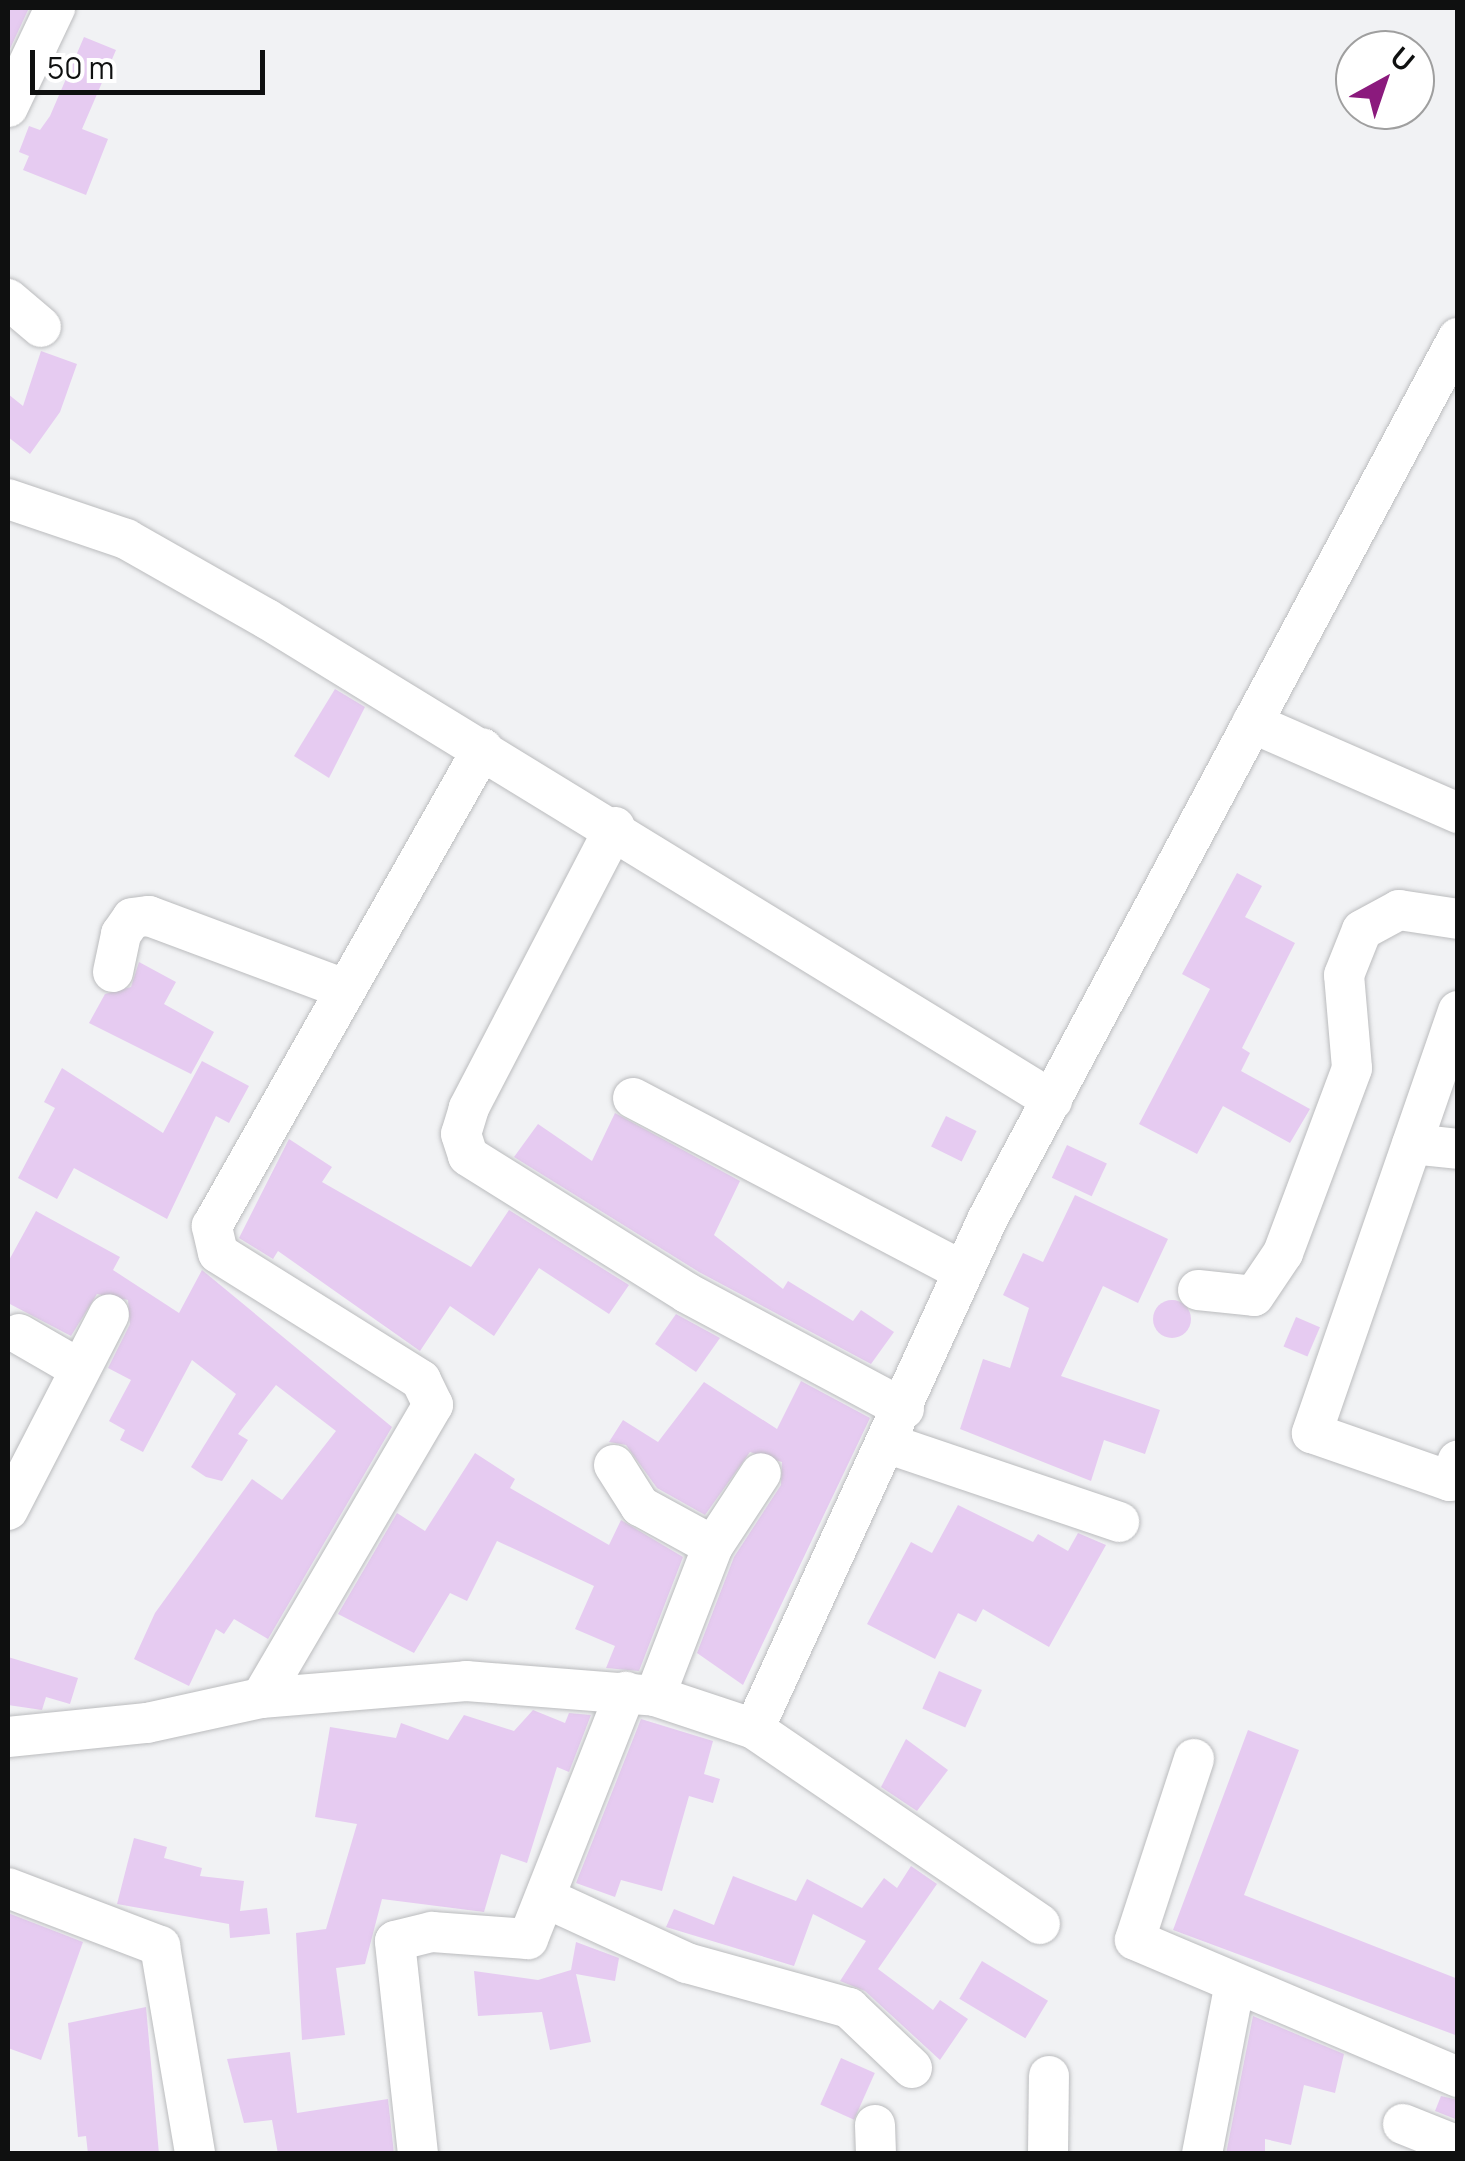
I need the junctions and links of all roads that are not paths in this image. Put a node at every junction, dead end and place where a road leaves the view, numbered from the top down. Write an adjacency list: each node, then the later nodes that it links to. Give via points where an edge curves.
1 (55, 8): 2 (street)
2 (8, 107)
3 (8, 299): 4 (street)
4 (41, 327)
5 (1458, 338): 7 (street)
6 (8, 499): 8 (street, via 126,540)
7 (1252, 723): 9 (street); 16 (street)
8 (483, 748): 10 (street); 13 (street)
9 (1458, 813)
10 (614, 827): 16 (street); 24 (street, via 469,1108 461,1134 468,1156)
11 (1458, 919): 20 (street, via 1399,910 1362,930 1344,975 1352,1068 1283,1253 1254,1296)
12 (113, 972): 13 (street, via 121,934 132,918 149,916)
13 (344, 989): 32 (street, via 209,1241 253,1279 421,1380 432,1405)
14 (1458, 1011): 17 (street)
15 (633, 1098): 19 (street)
16 (1052, 1100): 19 (street)
17 (1412, 1144): 18 (street); 25 (street, via 1312,1432 1450,1482)
18 (1458, 1149)
19 (962, 1271): 24 (street)
20 (1198, 1290)
21 (108, 1314): 23 (street)
22 (19, 1334): 23 (street)
23 (78, 1368): 28 (street)
24 (896, 1427): 29 (street); 33 (street)
25 (1458, 1460)
26 (614, 1465): 30 (street, via 648,1512)
27 (762, 1473): 30 (street)
28 (8, 1510)
29 (1119, 1522)
30 (714, 1546): 31 (street)
31 (640, 1694): 32 (street, via 466,1681); 33 (street); 37 (street)
32 (261, 1698): 34 (street, via 147,1723)
33 (754, 1729): 38 (street)
34 (8, 1737)
35 (1194, 1758): 39 (street, via 1132,1927 1145,1951)
36 (8, 1888): 45 (street, via 160,1946)
37 (550, 1900): 40 (street, via 687,1963 849,2008); 46 (street, via 528,1939 432,1932 395,1941)
38 (1040, 1924)
39 (1234, 1988): 42 (street); 48 (street)
40 (912, 2068)
41 (1049, 2076): 47 (street)
42 (1458, 2076)
43 (1403, 2124): 44 (street)
44 (1458, 2146)
45 (195, 2154)
46 (418, 2154)
47 (1048, 2154)
48 (1202, 2154)

